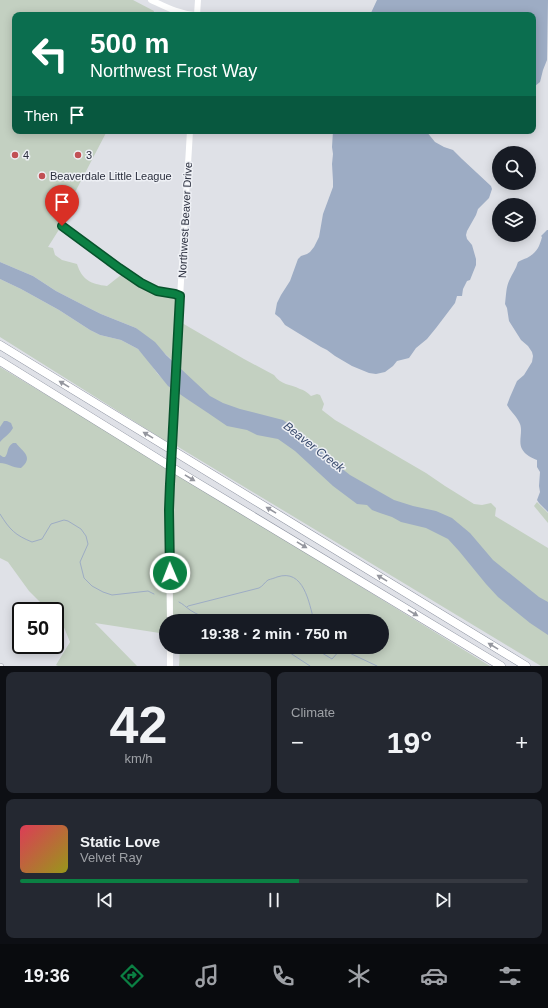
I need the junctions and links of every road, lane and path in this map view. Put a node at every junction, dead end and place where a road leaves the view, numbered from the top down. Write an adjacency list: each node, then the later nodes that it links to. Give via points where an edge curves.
1 (151, 0): 3 (main road)
2 (198, 0): 4 (main road)
3 (178, 12)
4 (196, 12)
5 (190, 134): 7 (main road, Northwest Beaver Drive)
6 (62, 226): 7 (street, via 141,283 157,291)
7 (180, 296): 10 (main road, Northwest Beaver Drive, bridge, via 169,510)
8 (0, 345): 14 (highway, one-way to 8)
9 (0, 362): 13 (highway, one-way to 13)
10 (170, 614)
11 (170, 654): 12 (main road)
12 (170, 666)
13 (501, 666)
14 (526, 666)

